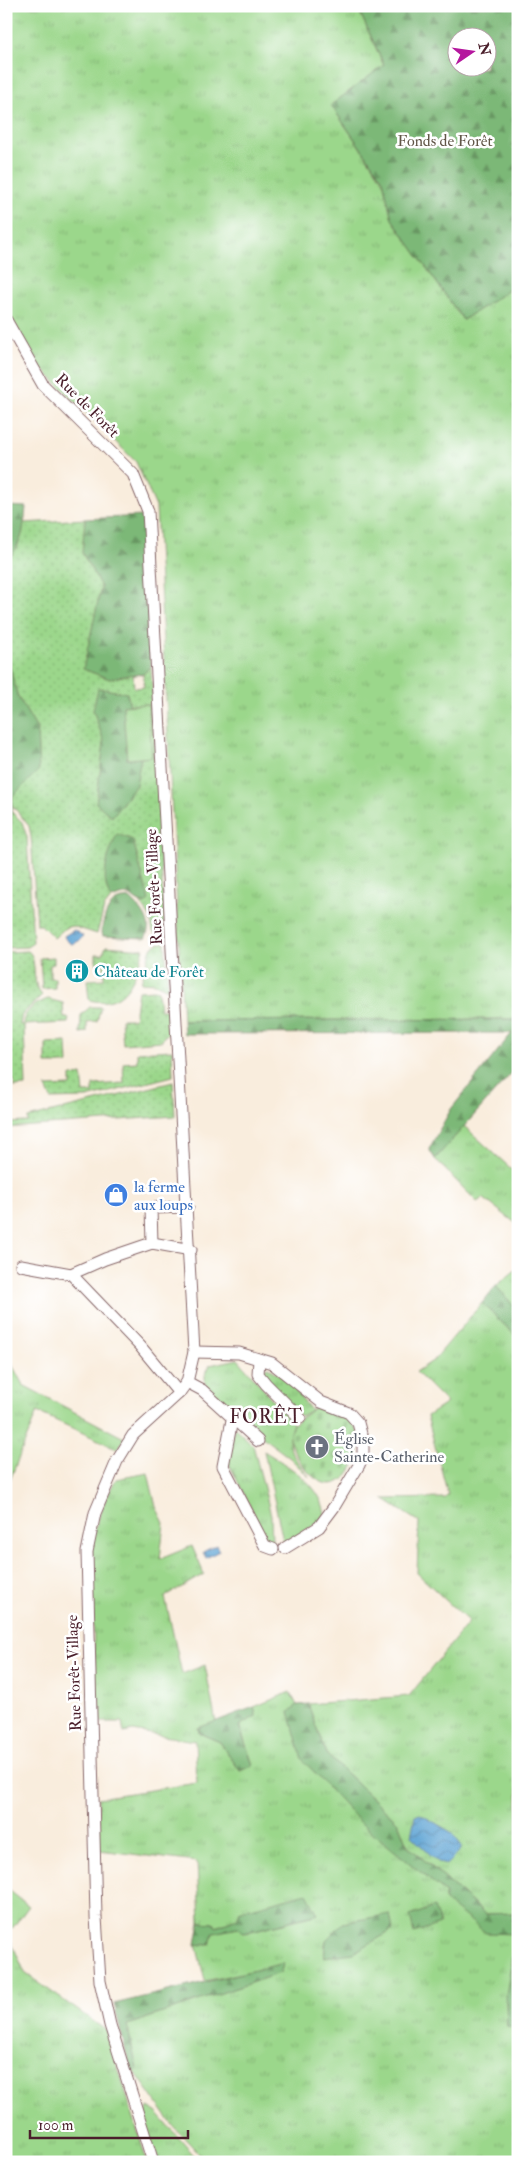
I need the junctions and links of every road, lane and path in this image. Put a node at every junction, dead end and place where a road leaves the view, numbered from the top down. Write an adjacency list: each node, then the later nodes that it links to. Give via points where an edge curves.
1 (6, 320): 2 (street, Rue de Forêt, via 43,385 133,474)
2 (148, 511): 3 (street, Rue Forêt-Village)
3 (188, 1207): 4 (street, via 151,1208); 5 (street, Rue Forêt-Village)
4 (152, 1243): 5 (street); 7 (street)
5 (190, 1250): 8 (street, Rue Forêt-Village)
6 (21, 1265): 7 (street)
7 (71, 1274): 11 (street, via 140,1346)
8 (194, 1352): 9 (street, via 239,1353); 10 (street, Rue Forêt-Village)
9 (259, 1360): 12 (street, via 258,1374); 13 (street, via 272,1362 321,1402 349,1412 358,1423 363,1455 319,1527 279,1549 265,1546 223,1466)
10 (188, 1382): 11 (street, Rue Forêt-Village); 13 (street, via 202,1390)
11 (179, 1393): 15 (street, Rue Forêt-Village, via 133,1435 106,1486 89,1536 87,1596 100,1982 110,2025)
12 (300, 1418)
13 (232, 1420): 14 (street)
14 (258, 1441)
15 (153, 2162)

